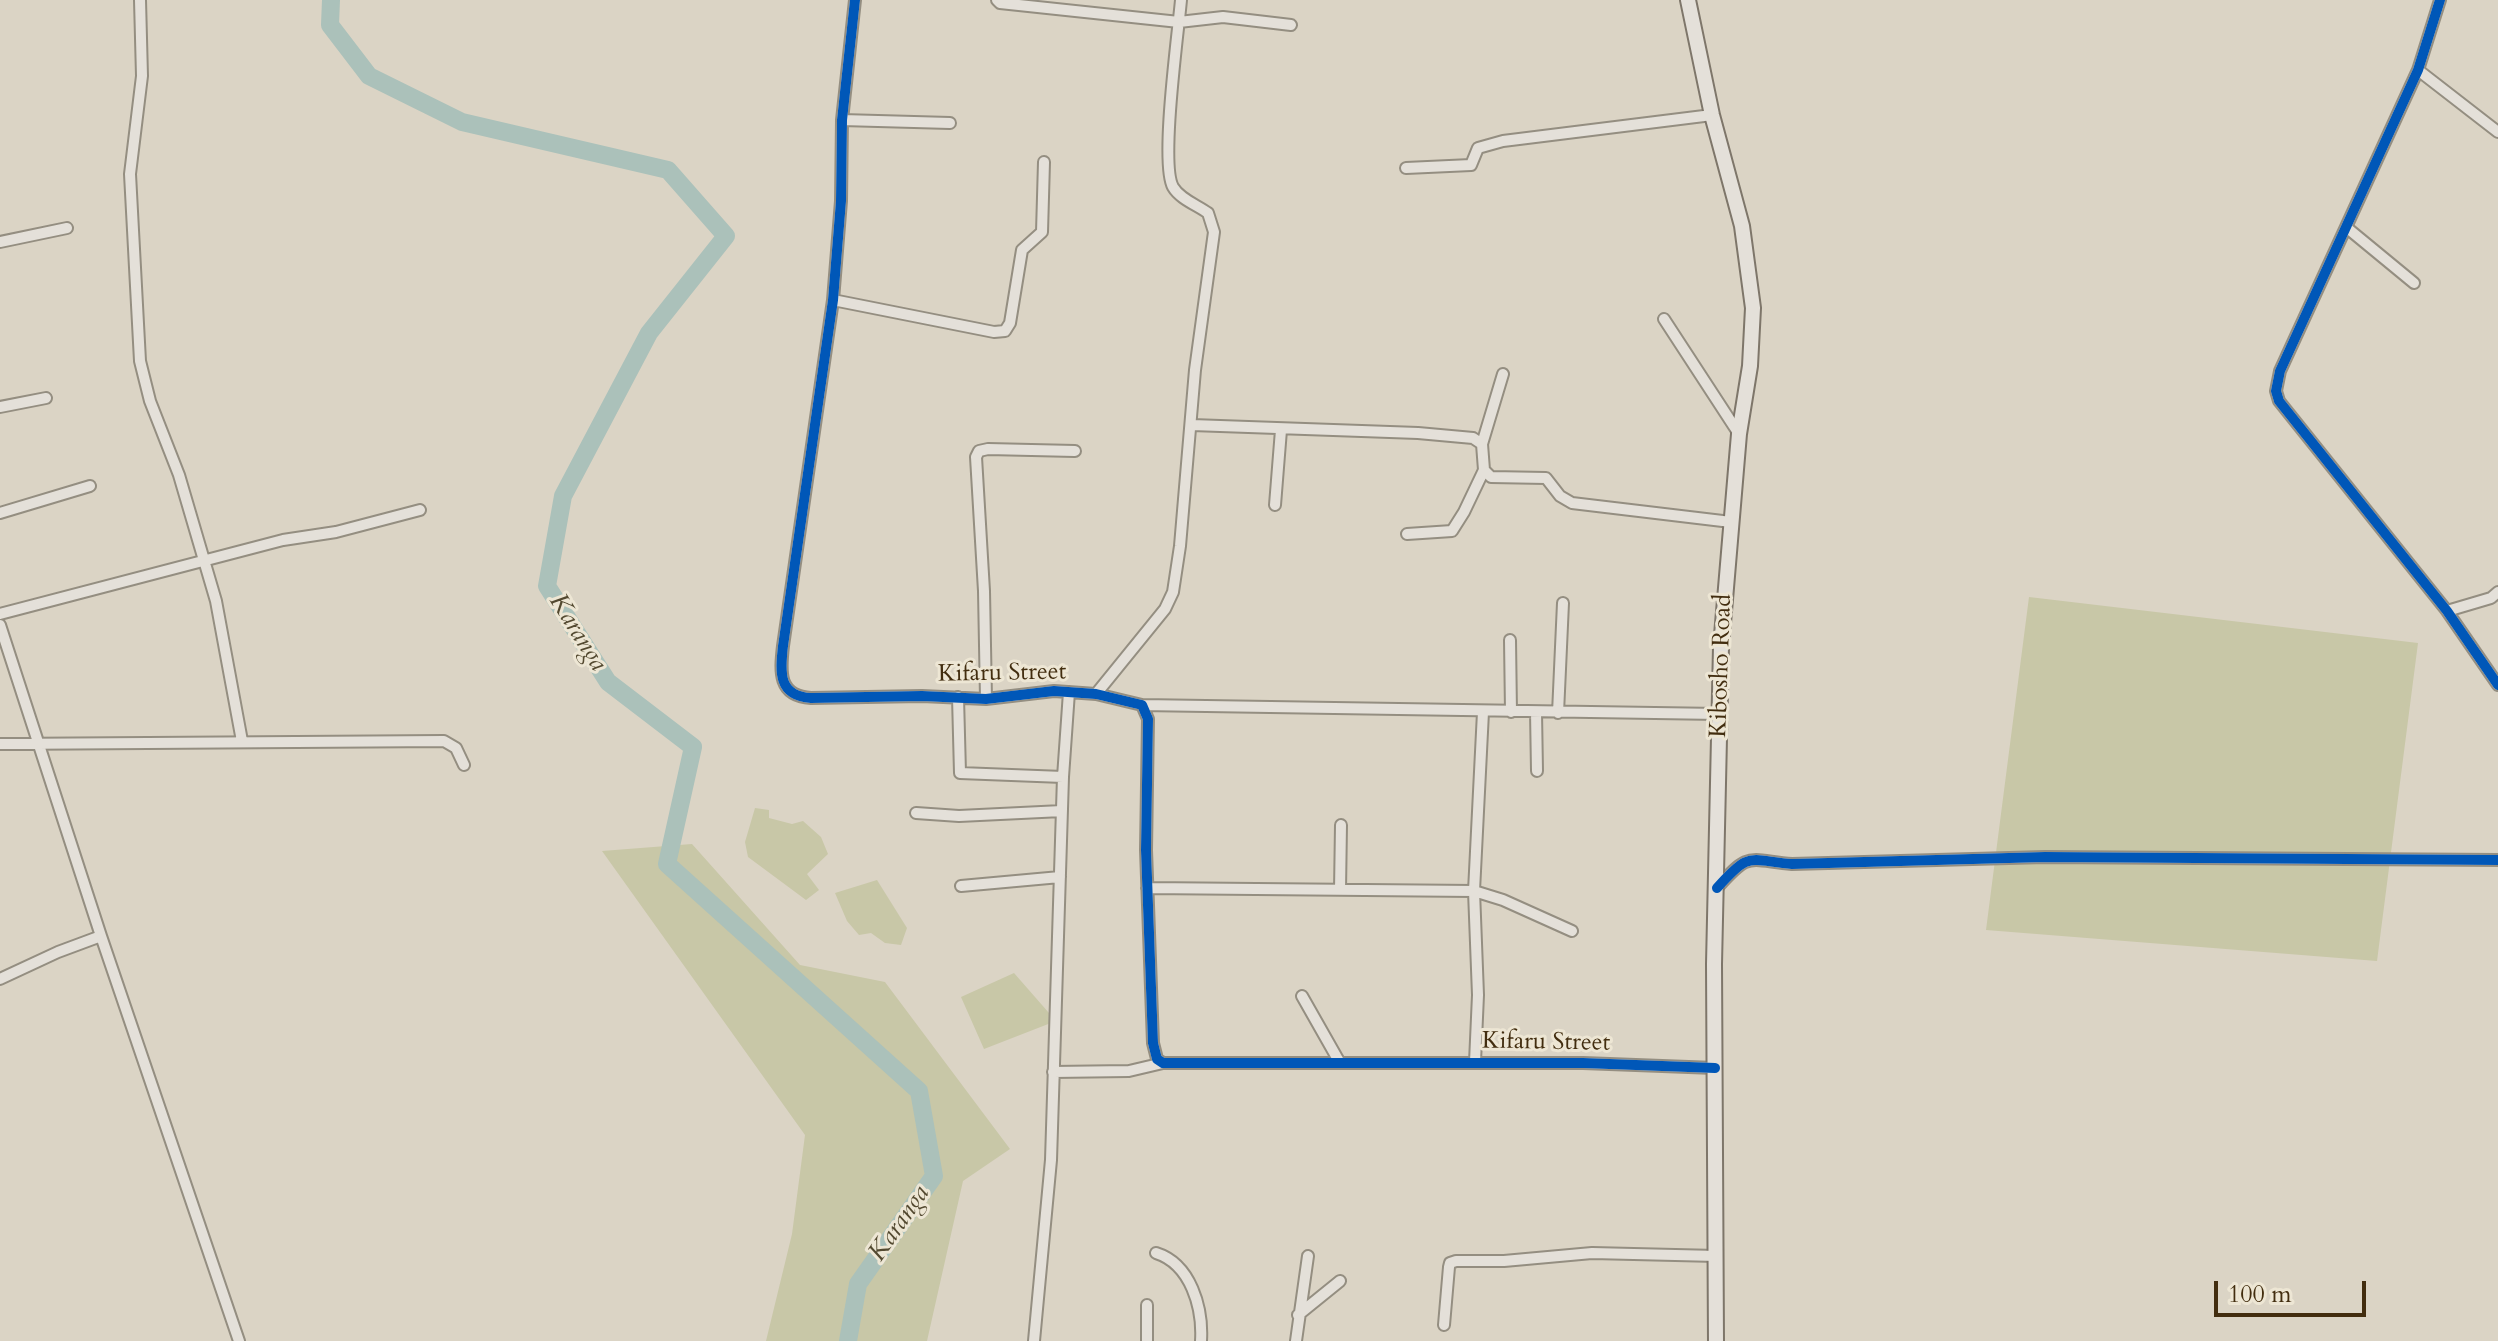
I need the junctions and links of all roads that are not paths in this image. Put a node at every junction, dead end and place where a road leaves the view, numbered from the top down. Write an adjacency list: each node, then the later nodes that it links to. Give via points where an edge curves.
1 (140, 0): 37 (street, via 142,76 130,174 138,345 150,401)
2 (855, 0): 11 (street, Kifaru Street)
3 (997, 0): 7 (street)
4 (1181, 0): 7 (street)
5 (1688, 0): 10 (main road, Kibosho Road)
6 (2440, 0): 9 (street)
7 (1179, 22): 8 (street, via 1223,17); 25 (street, via 1169,136 1171,184 1208,213 1214,232)
8 (1291, 25)
9 (2418, 70): 13 (street); 16 (street)
10 (1712, 115): 15 (street, via 1503,141 1478,148 1471,165); 27 (main road, Kibosho Road, via 1751,281 1752,343)
11 (842, 120): 12 (street); 20 (street, Kifaru Street)
12 (950, 123)
13 (2498, 132)
14 (1044, 162): 20 (street, via 1042,232 1022,250 1005,331)
15 (1406, 168)
16 (2346, 227): 19 (street); 40 (street, via 2280,371 2276,391)
17 (67, 228): 18 (street)
18 (0, 242)
19 (2414, 283)
20 (833, 300): 47 (street, Kifaru Street, via 782,675 790,692 801,698)
21 (1664, 319): 27 (street)
22 (1503, 374): 28 (street)
23 (46, 398): 24 (street)
24 (0, 407)
25 (1192, 425): 26 (street); 46 (street, via 1170,601)
26 (1281, 430): 28 (street, via 1462,436); 32 (street)
27 (1739, 434): 35 (main road, Kibosho Road)
28 (1482, 444): 30 (street)
29 (1075, 451): 48 (street, via 997,449 983,450 976,457)
30 (1484, 470): 35 (street, via 1496,479 1546,478 1572,503); 36 (street, via 1452,531)
31 (90, 486): 34 (street)
32 (1275, 505)
33 (420, 510): 37 (street)
34 (0, 513)
35 (1731, 522): 54 (main road, Kibosho Road)
36 (1407, 534)
37 (204, 560): 41 (street); 55 (street)
38 (2498, 592): 40 (street)
39 (1563, 603): 53 (street)
40 (2447, 611): 44 (street)
41 (0, 614)
42 (0, 627): 57 (street)
43 (1510, 640): 51 (street)
44 (2498, 685)
45 (1069, 692): 46 (street, Kifaru Street); 48 (street, Kifaru Street); 60 (street)
46 (1096, 694): 49 (street, Kifaru Street)
47 (958, 697): 48 (street, Kifaru Street); 60 (street, via 960,773)
48 (986, 699)
49 (1142, 705): 50 (street, Kifaru Street); 67 (street, via 1148,719)
50 (1483, 712): 51 (street, Kifaru Street); 70 (street)
51 (1511, 712): 52 (street, Kifaru Street)
52 (1536, 712): 53 (street, Kifaru Street); 59 (street)
53 (1558, 713): 54 (street, Kifaru Street)
54 (1719, 714): 68 (main road, Kibosho Road)
55 (242, 741): 57 (street); 58 (street, via 444,741 456,748)
56 (0, 744): 57 (street)
57 (37, 744): 72 (street)
58 (464, 765)
59 (1537, 771)
60 (1063, 777): 61 (street)
61 (1062, 811): 62 (street); 65 (street)
62 (916, 813)
63 (1341, 825): 69 (street)
64 (2498, 860): 68 (street, via 2045,857 1792,864 1756,859 1736,868)
65 (1060, 877): 66 (street); 79 (street)
66 (961, 886)
67 (1147, 888): 69 (street); 76 (street, via 1153,1043)
68 (1717, 888): 78 (main road, Kibosho Road)
69 (1340, 890): 70 (street)
70 (1474, 891): 71 (street); 75 (street)
71 (1572, 931)
72 (101, 936): 73 (street); 87 (street)
73 (0, 979)
74 (1302, 996): 77 (street)
75 (1475, 1062): 77 (street, Kifaru Street); 78 (street, Kifaru Street)
76 (1163, 1063): 77 (street, Kifaru Street); 79 (street, Kifaru Street, via 1129,1071)
77 (1340, 1063)
78 (1715, 1068): 82 (main road, Kibosho Road)
79 (1053, 1072): 88 (street, via 1051,1160)
80 (1156, 1253): 90 (street, via 1174,1260 1189,1282 1201,1320)
81 (1308, 1256): 85 (street)
82 (1717, 1256): 86 (street, via 1592,1253 1456,1261 1449,1267); 92 (main road, Kibosho Road)
83 (1340, 1281): 85 (street)
84 (1147, 1305): 89 (street)
85 (1298, 1315): 91 (street)
86 (1444, 1325)
87 (239, 1341)
88 (1034, 1341)
89 (1147, 1341)
90 (1201, 1341)
91 (1296, 1341)
92 (1716, 1341)

